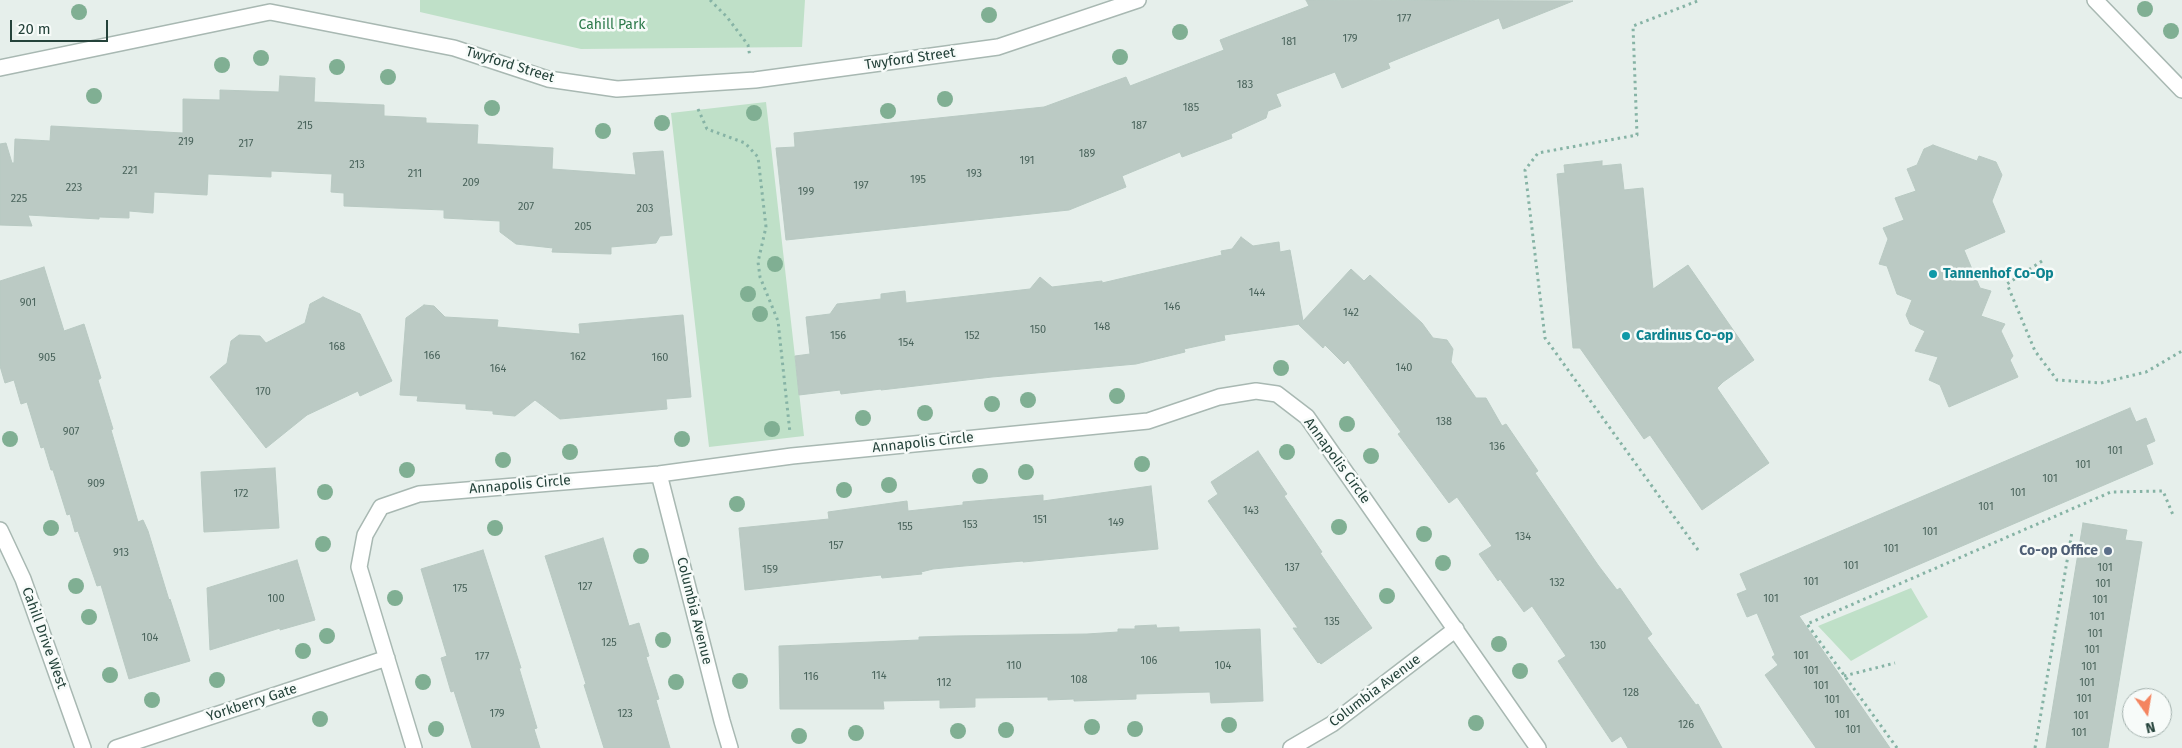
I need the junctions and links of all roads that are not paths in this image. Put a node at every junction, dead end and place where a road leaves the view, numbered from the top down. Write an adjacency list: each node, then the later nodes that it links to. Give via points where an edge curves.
1 (1138, 0): 3 (street, Twyford Street, via 998,48 755,80 617,89 548,79 454,48 270,12)
2 (2095, 0): 4 (street)
3 (0, 68)
4 (2182, 90)
5 (659, 474): 7 (street, Annapolis Circle, via 792,456 1148,421 1219,397 1256,391 1277,394 1307,417); 8 (street, Annapolis Circle, via 419,494 381,506 366,536 359,567); 12 (street, Columbia Avenue)
6 (0, 530): 9 (street, Cahill Drive West, via 23,579)
7 (1456, 629): 13 (street, Columbia Avenue, via 1332,724); 14 (street, Annapolis Circle)
8 (387, 658): 10 (street, Yorkberry Gate); 11 (street, Annapolis Circle)
9 (83, 748)
10 (116, 748)
11 (414, 748)
12 (730, 748)
13 (1291, 748)
14 (1538, 748)

